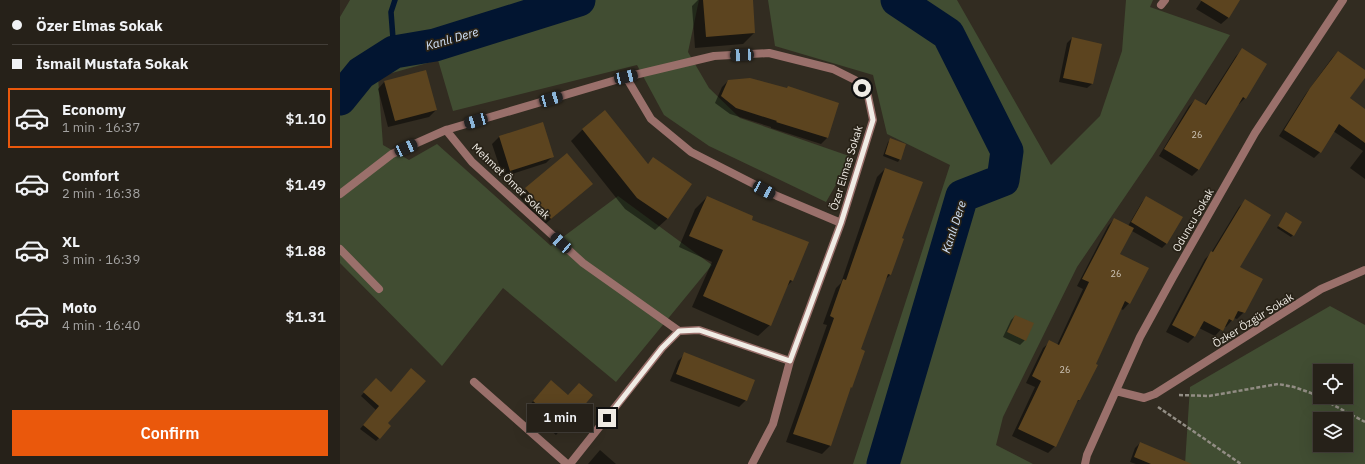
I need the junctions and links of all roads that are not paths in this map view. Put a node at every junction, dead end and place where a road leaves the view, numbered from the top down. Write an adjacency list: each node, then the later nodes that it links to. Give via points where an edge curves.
1 (1343, 0): 12 (street, Oduncu Sokak, via 1255,134 1154,310)
2 (626, 77): 3 (street, Özer Elmas Sokak); 5 (street, via 651,119 691,152 777,196); 5 (street, Özer Elmas Sokak, via 714,56 770,53 833,69 855,80 868,96 873,120)
3 (446, 130): 4 (street, Özer Elmas Sokak, via 392,154); 9 (street, Mehmet Ömer Sokak, via 472,162 583,263)
4 (340, 194)
5 (841, 223): 10 (street, Özer Elmas Sokak)
6 (340, 250): 8 (street)
7 (1365, 270): 12 (street, Özker Özgür Sokak, via 1321,289 1155,394 1144,398)
8 (379, 289)
9 (679, 331): 10 (street, via 699,330); 14 (street, via 662,348)
10 (790, 361): 15 (street, Özer Elmas Sokak, via 773,424)
11 (474, 382): 13 (street)
12 (1116, 391): 16 (street, Oduncu Sokak)
13 (567, 464)
14 (570, 464)
15 (752, 464)
16 (1085, 464)

